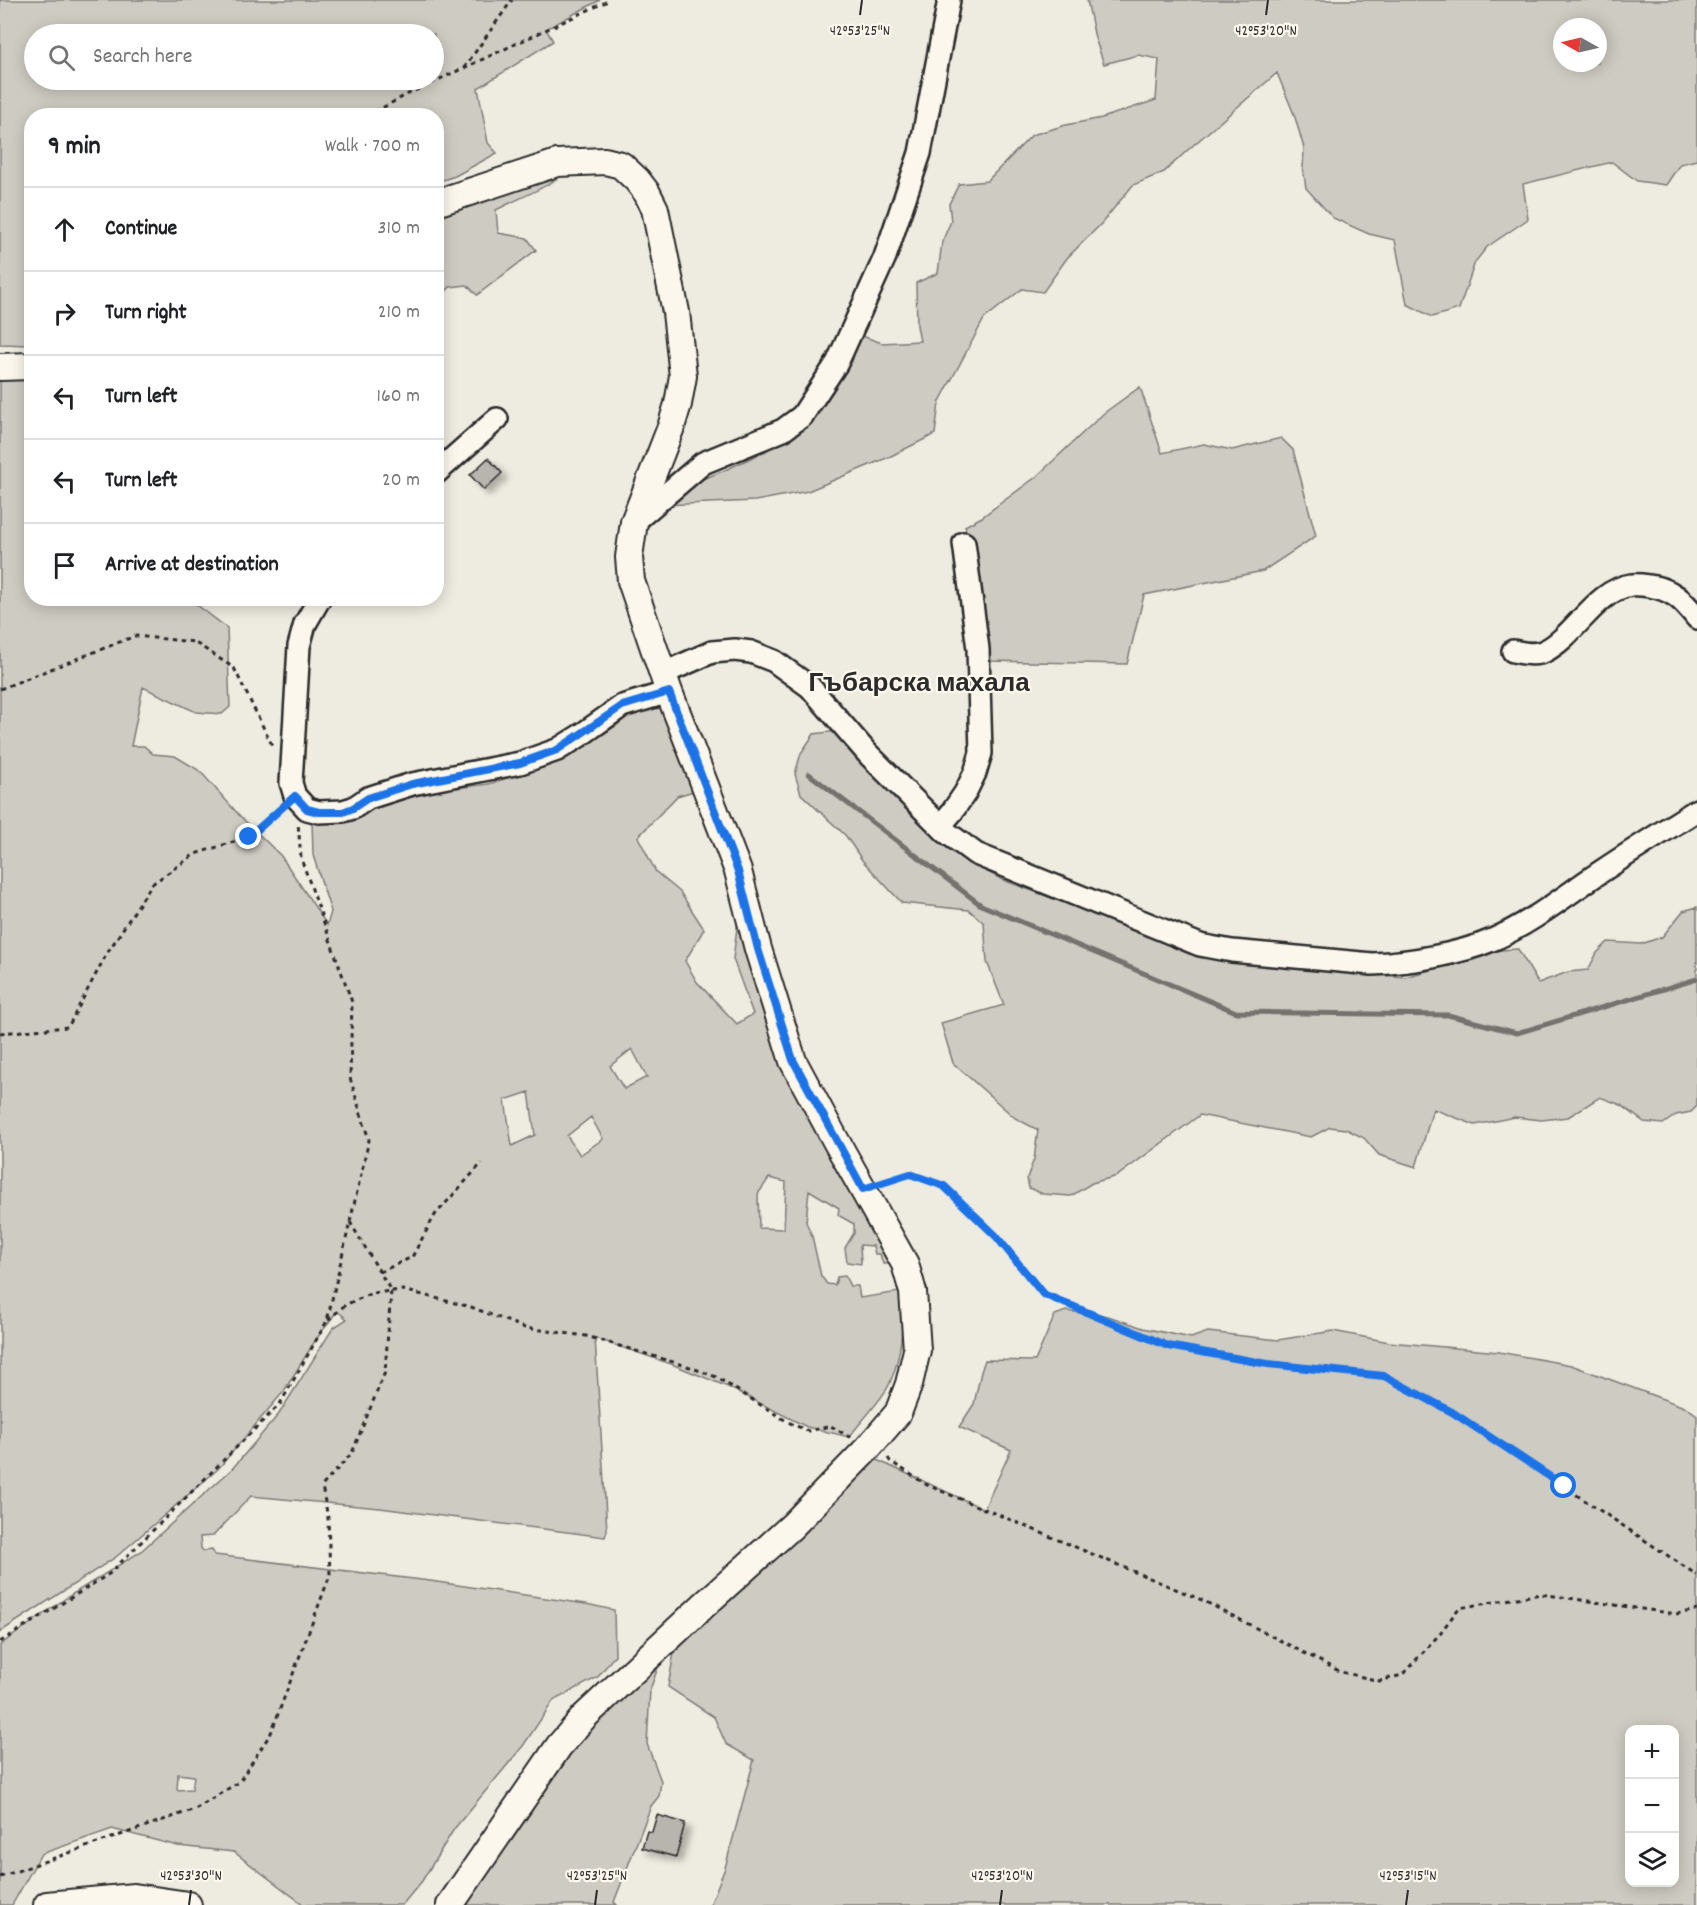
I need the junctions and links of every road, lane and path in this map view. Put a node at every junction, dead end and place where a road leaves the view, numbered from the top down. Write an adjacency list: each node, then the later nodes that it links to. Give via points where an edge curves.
1 (512, 0): 4 (path)
2 (610, 0): 4 (path)
3 (949, 0): 13 (street, via 920,153 885,257 837,363 802,416 783,430 703,463)
4 (462, 69): 5 (path)
5 (444, 78)
6 (420, 90): 7 (path)
7 (383, 108)
8 (444, 200): 13 (street, via 557,163 605,161 621,165 647,193 655,209 676,312 683,376 671,427)
9 (24, 366): 10 (street)
10 (0, 367)
11 (497, 419): 12 (street)
12 (444, 466)
13 (634, 522): 18 (street, via 629,557 631,581)
14 (964, 543): 23 (street, via 978,649 981,753 965,793)
15 (315, 606): 21 (street, via 299,646 291,774)
16 (1697, 618): 17 (street, via 1674,593 1633,584 1609,594 1543,652)
17 (1513, 651)
18 (666, 682): 21 (street, via 557,750 520,763 412,784 368,798 343,812 307,809); 23 (street, via 712,652 751,652 774,661 810,687 868,754); 26 (street, via 738,871 793,1060)
19 (0, 689): 20 (path, via 135,636 194,642 234,668)
20 (277, 755)
21 (295, 796): 24 (path, via 249,837 195,854 152,884 106,955 68,1027); 27 (path, via 301,858 352,1002 350,1078 369,1140)
22 (1697, 810): 23 (street, via 1527,922 1491,941 1458,951 1372,964 1200,945 976,854)
23 (940, 826)
24 (0, 1034)
25 (482, 1163): 28 (path, via 435,1215 412,1257)
26 (863, 1189): 31 (street, via 905,1264 913,1292 915,1321 916,1350 909,1384 898,1413); 32 (path, via 910,1174 944,1186 996,1236 1043,1294 1168,1346 1268,1364 1384,1376 1452,1412)
27 (350, 1222): 28 (path); 30 (path)
28 (380, 1272): 29 (path)
29 (391, 1291): 30 (path, via 372,1293 345,1305); 31 (path, via 403,1290 471,1307 525,1328 586,1336 690,1367 716,1377 808,1431 831,1425); 35 (path, via 384,1372 352,1453 322,1486 328,1518 330,1575 271,1733 239,1782 195,1809)
30 (327, 1321): 34 (path, via 280,1404 109,1574)
31 (872, 1443): 33 (path, via 890,1461 927,1485 1202,1600 1341,1672 1380,1682 1402,1675 1459,1608 1541,1594 1676,1614); 38 (street, via 792,1526 585,1716 559,1746)
32 (1697, 1575)
33 (1697, 1610)
34 (0, 1642)
35 (0, 1876)
36 (47, 1905): 37 (street, via 134,1897)
37 (188, 1905)
38 (450, 1905)

